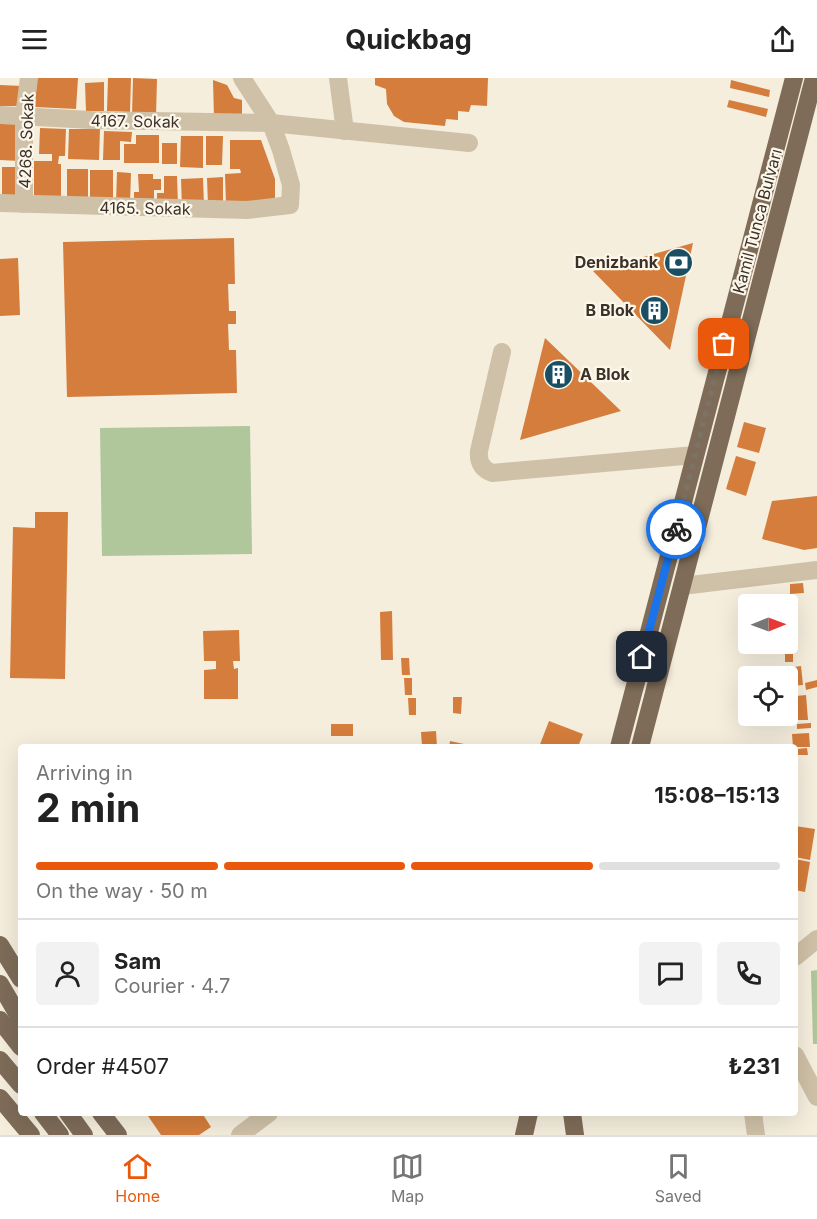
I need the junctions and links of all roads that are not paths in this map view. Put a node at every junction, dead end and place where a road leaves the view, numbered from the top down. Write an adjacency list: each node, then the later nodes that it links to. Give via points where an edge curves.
1 (29, 78): 7 (street, 4268. Sokak)
2 (242, 78): 8 (street)
3 (338, 78): 9 (street)
4 (794, 78): 14 (main road, Kamil Tunca Bulvarı)
5 (814, 78): 16 (main road, Kamil Tunca Bulvarı)
6 (0, 115): 7 (street, 4167. Sokak)
7 (24, 116): 8 (street, 4167. Sokak); 12 (street, 4268. Sokak)
8 (271, 123): 9 (street, 4167. Sokak); 12 (street, 4165. Sokak, via 291,185 290,205 247,210)
9 (345, 131): 10 (street, 4167. Sokak)
10 (469, 143)
11 (0, 203): 12 (street, 4165. Sokak)
12 (24, 204)
13 (502, 352): 14 (street, via 478,451 486,471)
14 (695, 455): 17 (main road, Kamil Tunca Bulvarı)
15 (817, 570): 16 (street)
16 (682, 586): 18 (main road, Kamil Tunca Bulvarı)
17 (620, 744)
18 (641, 744)
19 (817, 939): 21 (street)
20 (0, 945): 22 (main road)
21 (798, 955)
22 (18, 974)
23 (0, 984): 25 (main road, bridge)
24 (0, 993): 26 (main road)
25 (18, 1014)
26 (18, 1015)
27 (0, 1020): 28 (main road)
28 (18, 1043)
29 (0, 1060): 31 (main road)
30 (798, 1061): 32 (street)
31 (18, 1081)
32 (817, 1097)
33 (0, 1098): 43 (main road)
34 (45, 1116): 44 (main road)
35 (70, 1116): 45 (main road)
36 (92, 1116): 42 (main road)
37 (104, 1116): 42 (main road)
38 (265, 1116): 46 (street)
39 (528, 1116): 47 (main road)
40 (572, 1116): 48 (main road)
41 (753, 1116): 49 (street)
42 (112, 1133)
43 (31, 1135)
44 (60, 1135)
45 (84, 1135)
46 (240, 1135)
47 (524, 1135)
48 (575, 1135)
49 (756, 1135)

